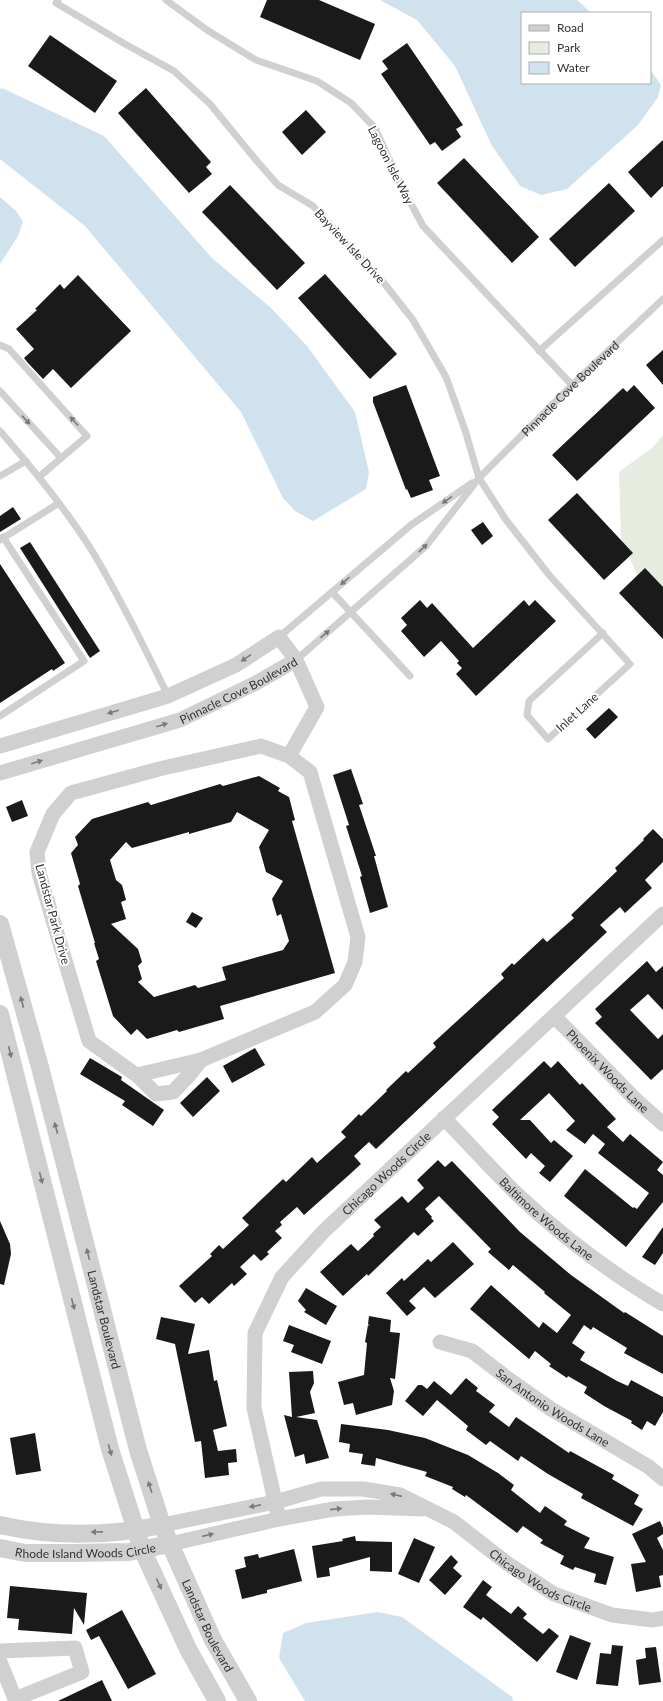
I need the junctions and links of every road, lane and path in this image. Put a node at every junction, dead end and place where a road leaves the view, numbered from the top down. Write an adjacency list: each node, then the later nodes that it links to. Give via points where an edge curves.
1 (58, 0): 14 (lane, Bayview Isle Drive, via 56,3 174,71 210,104 278,185 313,206 384,283 413,320 446,377)
2 (166, 0): 6 (lane, Lagoon Isle Way, via 207,30 256,60 316,81 351,103 375,128 423,226)
3 (663, 240): 6 (lane)
4 (663, 299): 7 (lane, Pinnacle Cove Boulevard)
5 (0, 345): 10 (lane, one-way to 5, via 87,436 9,349)
6 (540, 351): 7 (lane, Lagoon Isle Way)
7 (572, 385): 14 (lane, Pinnacle Cove Boulevard)
8 (0, 391): 10 (lane, one-way to 10)
9 (0, 431): 11 (lane)
10 (61, 458): 13 (lane)
11 (26, 461): 12 (lane); 13 (lane)
12 (0, 476)
13 (39, 477): 15 (lane)
14 (479, 478): 17 (lane, Pinnacle Cove Boulevard, one-way to 17, via 410,525); 18 (lane, Pinnacle Cove Boulevard, one-way to 14, via 426,546); 19 (lane, Inlet Lane, via 506,520 550,576)
15 (59, 503): 16 (lane); 23 (lane, via 93,553 136,629)
16 (2, 539): 24 (lane, via 84,661)
17 (332, 592): 18 (lane); 20 (lane, Pinnacle Cove Boulevard)
18 (350, 613): 21 (lane, Pinnacle Cove Boulevard, one-way to 18); 22 (lane)
19 (603, 633): 19 (lane, Inlet Lane, via 630,664 548,739 526,715 529,701)
20 (279, 637): 21 (street); 23 (street, Pinnacle Cove Boulevard, one-way to 23, via 236,665)
21 (296, 660): 25 (street, Pinnacle Cove Boulevard, via 256,684); 29 (street, via 317,707)
22 (410, 676)
23 (168, 696): 25 (street); 26 (street, Pinnacle Cove Boulevard, one-way to 26)
24 (0, 716)
25 (180, 720): 28 (street, Pinnacle Cove Boulevard, one-way to 25)
26 (61, 728): 27 (street, Pinnacle Cove Boulevard); 28 (street)
27 (0, 746)
28 (68, 753): 30 (street, Pinnacle Cove Boulevard, one-way to 28)
29 (289, 756): 35 (street, Landstar Park Drive, via 310,772 358,937 355,962 345,986 316,1012); 36 (street, Landstar Park Drive, via 262,746 159,769 71,793 53,814 37,852 39,873 89,1041)
30 (0, 773)
31 (662, 916): 34 (street, Chicago Woods Circle)
32 (0, 924): 45 (street, Landstar Boulevard, one-way to 32, via 138,1450 40,1067)
33 (0, 1014): 47 (street, one-way to 47, via 110,1449)
34 (554, 1016): 37 (street, Chicago Woods Circle); 38 (street, Phoenix Woods Lane)
35 (201, 1060): 36 (street, Landstar Park Drive); 36 (street, Landstar Park Drive, via 173,1092 156,1094)
36 (136, 1075)
37 (444, 1118): 39 (street, Baltimore Woods Lane, via 520,1197 571,1240 634,1287); 42 (street, Chicago Woods Circle, via 324,1231 282,1277 255,1333 254,1408)
38 (663, 1124)
39 (663, 1304)
40 (440, 1342): 41 (street, San Antonio Woods Lane, via 472,1350 510,1381 551,1409 650,1467)
41 (663, 1479)
42 (275, 1502): 43 (street, Chicago Woods Circle, one-way to 42, via 400,1495 363,1488 321,1489); 44 (street, Chicago Woods Circle); 45 (street, Chicago Woods Circle, one-way to 45)
43 (432, 1510): 44 (street, Chicago Woods Circle, one-way to 43, via 334,1509 362,1507); 51 (street, Chicago Woods Circle, via 454,1522 508,1564 554,1594 612,1615 653,1620)
44 (279, 1519): 48 (street, Chicago Woods Circle, one-way to 44)
45 (162, 1524): 47 (street, Rhode Island Woods Circle); 48 (street, Landstar Boulevard)
46 (0, 1525): 47 (street, Rhode Island Woods Circle, one-way to 46, via 53,1533)
47 (136, 1530): 50 (street)
48 (170, 1544): 50 (street, Rhode Island Woods Circle); 56 (street, Landstar Boulevard, via 213,1640)
49 (0, 1548): 50 (street, Rhode Island Woods Circle, via 25,1553 129,1552)
50 (142, 1549): 55 (street, one-way to 55, via 188,1649)
51 (663, 1618)
52 (0, 1651): 54 (street, via 75,1648 82,1672)
53 (0, 1662): 54 (street)
54 (16, 1700)
55 (217, 1701)
56 (248, 1701)

